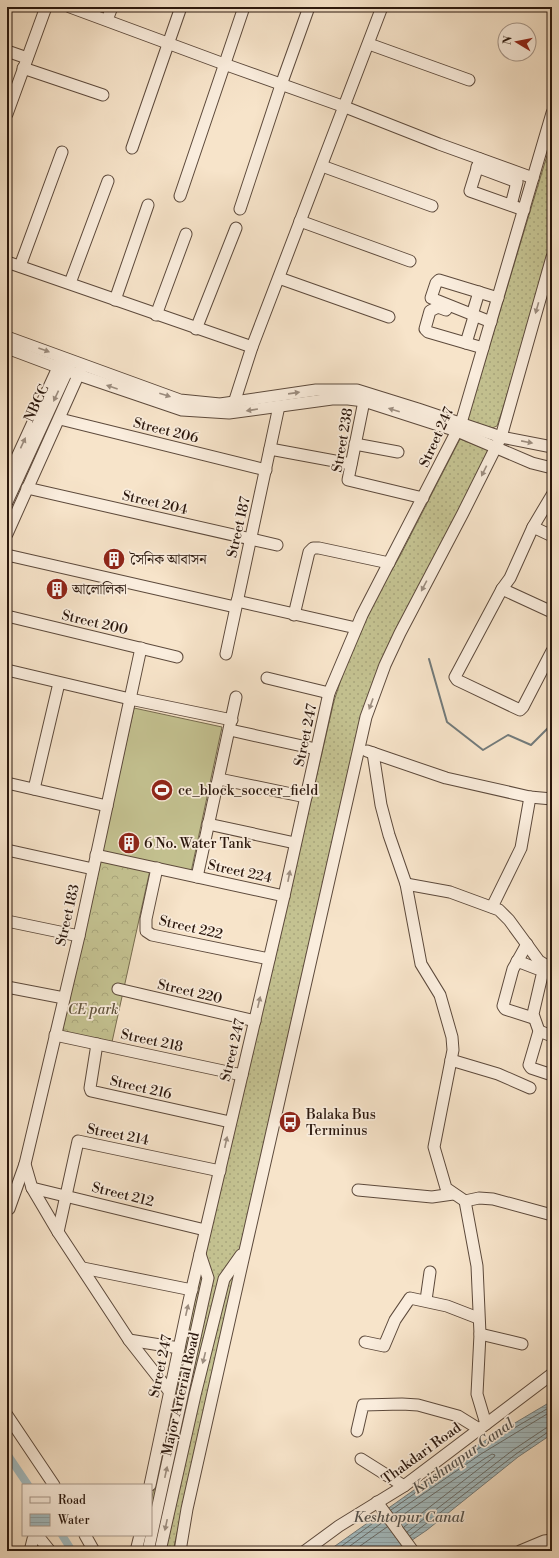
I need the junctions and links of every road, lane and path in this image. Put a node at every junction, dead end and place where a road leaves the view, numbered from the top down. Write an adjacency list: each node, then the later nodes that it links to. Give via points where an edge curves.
1 (46, 7): 12 (street)
2 (70, 7): 8 (street)
3 (112, 7): 8 (street)
4 (180, 7): 9 (street)
5 (244, 7): 13 (street)
6 (309, 7): 15 (street)
7 (382, 7): 10 (street)
8 (107, 20): 9 (street)
9 (167, 44): 13 (street); 20 (street)
10 (369, 44): 14 (street); 17 (street)
11 (7, 50): 12 (street)
12 (25, 63): 16 (street); 19 (street)
13 (224, 64): 15 (street); 26 (street)
14 (469, 80)
15 (281, 85): 17 (street); 30 (street)
16 (103, 95)
17 (345, 107): 22 (street); 23 (street)
18 (552, 113): 24 (street, Street 247)
19 (7, 114)
20 (132, 148)
21 (62, 152): 38 (street)
22 (478, 163): 24 (street); 28 (street, via 518,182); 28 (street, via 470,190)
23 (322, 166): 29 (street); 32 (street)
24 (533, 178): 31 (street, Street 247)
25 (108, 181): 40 (street)
26 (180, 196)
27 (148, 205): 43 (street)
28 (511, 205): 31 (street)
29 (432, 206)
30 (240, 209)
31 (524, 210): 42 (street, Street 247)
32 (300, 221): 36 (street); 39 (street)
33 (236, 228): 48 (street)
34 (186, 234): 44 (street)
35 (552, 257): 61 (street, one-way to 61)
36 (410, 261)
37 (7, 262): 38 (street)
38 (20, 266): 40 (street)
39 (279, 278): 45 (street); 51 (street)
40 (70, 284): 43 (street)
41 (479, 292): 42 (street); 46 (street); 46 (street, via 439,280 431,298)
42 (498, 298): 47 (street, Street 247)
43 (115, 300): 44 (street)
44 (156, 315): 48 (street)
45 (389, 317)
46 (473, 317): 47 (street); 50 (street); 50 (street, via 438,307 430,311 425,329)
47 (490, 324): 53 (street, Street 247)
48 (196, 329): 51 (street)
49 (7, 337): 54 (street, one-way to 54)
50 (466, 343): 53 (street)
51 (252, 347): 57 (street)
52 (7, 348): 54 (street)
53 (483, 348): 60 (street, Street 247)
54 (65, 364): 55 (street); 69 (street, one-way to 54); 73 (street, NBCC, one-way to 73)
55 (81, 370): 57 (street, one-way to 57, via 196,403); 58 (street, one-way to 55, via 229,413 182,410); 59 (street)
56 (364, 401): 58 (street, via 332,399); 60 (street, one-way to 56); 62 (street, Street 238)
57 (234, 403): 60 (street, one-way to 60, via 316,390 348,389 367,392)
58 (279, 406): 64 (street, Street 187)
59 (60, 419): 68 (street, Street 206); 70 (street)
60 (459, 427): 61 (street); 72 (street, Street 247)
61 (499, 442): 63 (street, one-way to 63); 67 (street, via 532,463); 98 (street, one-way to 98, via 385,665 366,717)
62 (355, 444): 65 (street); 66 (street, Street 238)
63 (552, 447)
64 (270, 449): 66 (street); 68 (street, Street 187)
65 (398, 452)
66 (351, 464): 72 (street, Street 238, via 348,480)
67 (552, 468)
68 (266, 470): 77 (street, Street 187)
69 (7, 479)
70 (27, 488): 75 (street); 77 (street, Street 204)
71 (552, 495): 74 (street)
72 (423, 498): 80 (street, Street 247)
73 (7, 502)
74 (533, 527): 76 (street); 81 (street, via 510,578)
75 (7, 534)
76 (552, 536)
77 (251, 539): 78 (street, Street 204); 82 (street, Street 187)
78 (277, 545)
79 (7, 555): 82 (street)
80 (389, 563): 84 (street, via 312,548); 86 (street, Street 247)
81 (502, 589): 83 (street); 88 (street, via 456,679 520,710)
82 (236, 604): 84 (street); 89 (street, Street 187)
83 (552, 612)
84 (294, 615): 86 (street)
85 (7, 616): 87 (street, Street 200)
86 (356, 628): 94 (street, Street 247)
87 (141, 648): 90 (street, Street 200); 96 (street, Street 183)
88 (552, 651)
89 (226, 654)
90 (177, 657)
91 (7, 670): 93 (street)
92 (267, 678): 94 (street)
93 (59, 683): 96 (street); 103 (street)
94 (329, 693): 99 (street, Street 247)
95 (236, 697): 97 (street)
96 (130, 699): 97 (street); 107 (street, Street 183)
97 (231, 725): 99 (street); 101 (street)
98 (359, 748): 100 (street); 149 (street)
99 (316, 749): 105 (street, Street 247)
100 (373, 753): 104 (street, via 446,778); 115 (street, via 381,805)
101 (219, 779): 105 (street); 108 (street)
102 (7, 783): 103 (street)
103 (34, 789): 107 (street)
104 (530, 796): 106 (street); 117 (street, via 521,848)
105 (306, 797): 109 (street, Street 247)
106 (552, 799)
107 (107, 806): 111 (street, Street 183)
108 (208, 824): 109 (street); 114 (street)
109 (295, 843): 116 (street, Street 247, one-way to 109)
110 (7, 850): 113 (street)
111 (96, 855): 112 (street, Street 224); 113 (street, Street 183)
112 (157, 868): 114 (street, Street 224); 121 (street, Street 222, via 146,919 146,931 152,935)
113 (93, 869): 119 (street, Street 183)
114 (197, 877): 116 (street, Street 224)
115 (406, 884): 117 (street, via 450,892); 133 (street, via 421,964 440,995 452,1037)
116 (284, 896): 121 (street, Street 247)
117 (492, 907): 120 (street, via 509,920)
118 (7, 920): 119 (street)
119 (78, 936): 126 (street, Street 183)
120 (527, 944): 122 (street); 123 (street, via 538,961)
121 (269, 959): 128 (street, Street 247, one-way to 121)
122 (517, 961): 127 (street, via 543,971); 127 (street, via 512,969 503,1008)
123 (552, 969)
124 (7, 986): 126 (street)
125 (118, 990): 128 (street, Street 220)
126 (64, 998): 130 (street, Street 183)
127 (533, 1018): 129 (street)
128 (255, 1021): 134 (street, Street 247)
129 (539, 1031): 131 (street); 135 (street, via 529,1065 530,1068)
130 (55, 1035): 132 (street, Street 218); 138 (street, Street 183)
131 (552, 1036)
132 (97, 1044): 134 (street, Street 218); 137 (street, Street 216, via 90,1088 92,1091)
133 (451, 1060): 136 (street, via 498,1074); 142 (street, via 434,1147 443,1182)
134 (242, 1075): 137 (street, Street 247)
135 (552, 1075)
136 (530, 1088)
137 (230, 1122): 139 (street, Street 247, one-way to 137)
138 (25, 1164): 140 (street, Street 183); 145 (street)
139 (220, 1171): 143 (street, Street 214, via 78,1141); 147 (street, Street 247)
140 (32, 1188): 143 (street, Street 212); 148 (street, Street 183)
141 (358, 1190): 142 (street, via 432,1197)
142 (453, 1194): 144 (street)
143 (65, 1195): 147 (street, Street 212); 148 (street, Street 214)
144 (465, 1201): 146 (street, via 493,1199); 155 (street, via 477,1266)
145 (9, 1209)
146 (552, 1215)
147 (205, 1230): 150 (street, Street 247)
148 (58, 1232): 151 (street, Street 183)
149 (245, 1250): 180 (street, Major Arterial Road, one-way to 180, via 224,1279); 181 (street, via 187,1509)
150 (200, 1254): 153 (street, Street 247); 171 (street, Major Arterial Road, one-way to 150, via 208,1278)
151 (83, 1268): 153 (street); 157 (street, Street 183)
152 (430, 1272): 154 (street)
153 (192, 1290): 160 (street, Street 247, one-way to 153)
154 (426, 1300): 155 (street); 158 (street, via 408,1300 395,1320 384,1346)
155 (478, 1318): 156 (street)
156 (480, 1334): 159 (street); 164 (street, via 477,1389)
157 (129, 1340): 160 (street); 162 (street, Street 183)
158 (365, 1342)
159 (522, 1344)
160 (179, 1348): 162 (street, Street 247)
161 (552, 1374): 164 (street, Thakdari Road)
162 (169, 1391): 168 (street, Street 247)
163 (7, 1415): 167 (street)
164 (483, 1427): 165 (street, via 452,1413 402,1404 363,1405); 169 (street, Thakdari Road)
165 (358, 1432)
166 (361, 1459): 169 (street)
167 (53, 1484)
168 (150, 1484)
169 (404, 1486): 170 (street, Thakdari Road)
170 (380, 1505): 175 (street); 182 (street, Thakdari Road, via 339,1526)
171 (152, 1533)
172 (86, 1536): 178 (street)
173 (151, 1536): 179 (street, Major Arterial Road, one-way to 173)
174 (552, 1540): 183 (street)
175 (412, 1550)
176 (30, 1551): 177 (street, via 33,1539 38,1536)
177 (50, 1551)
178 (94, 1551)
179 (148, 1551)
180 (160, 1551)
181 (180, 1551)
182 (305, 1551)
183 (520, 1551)

